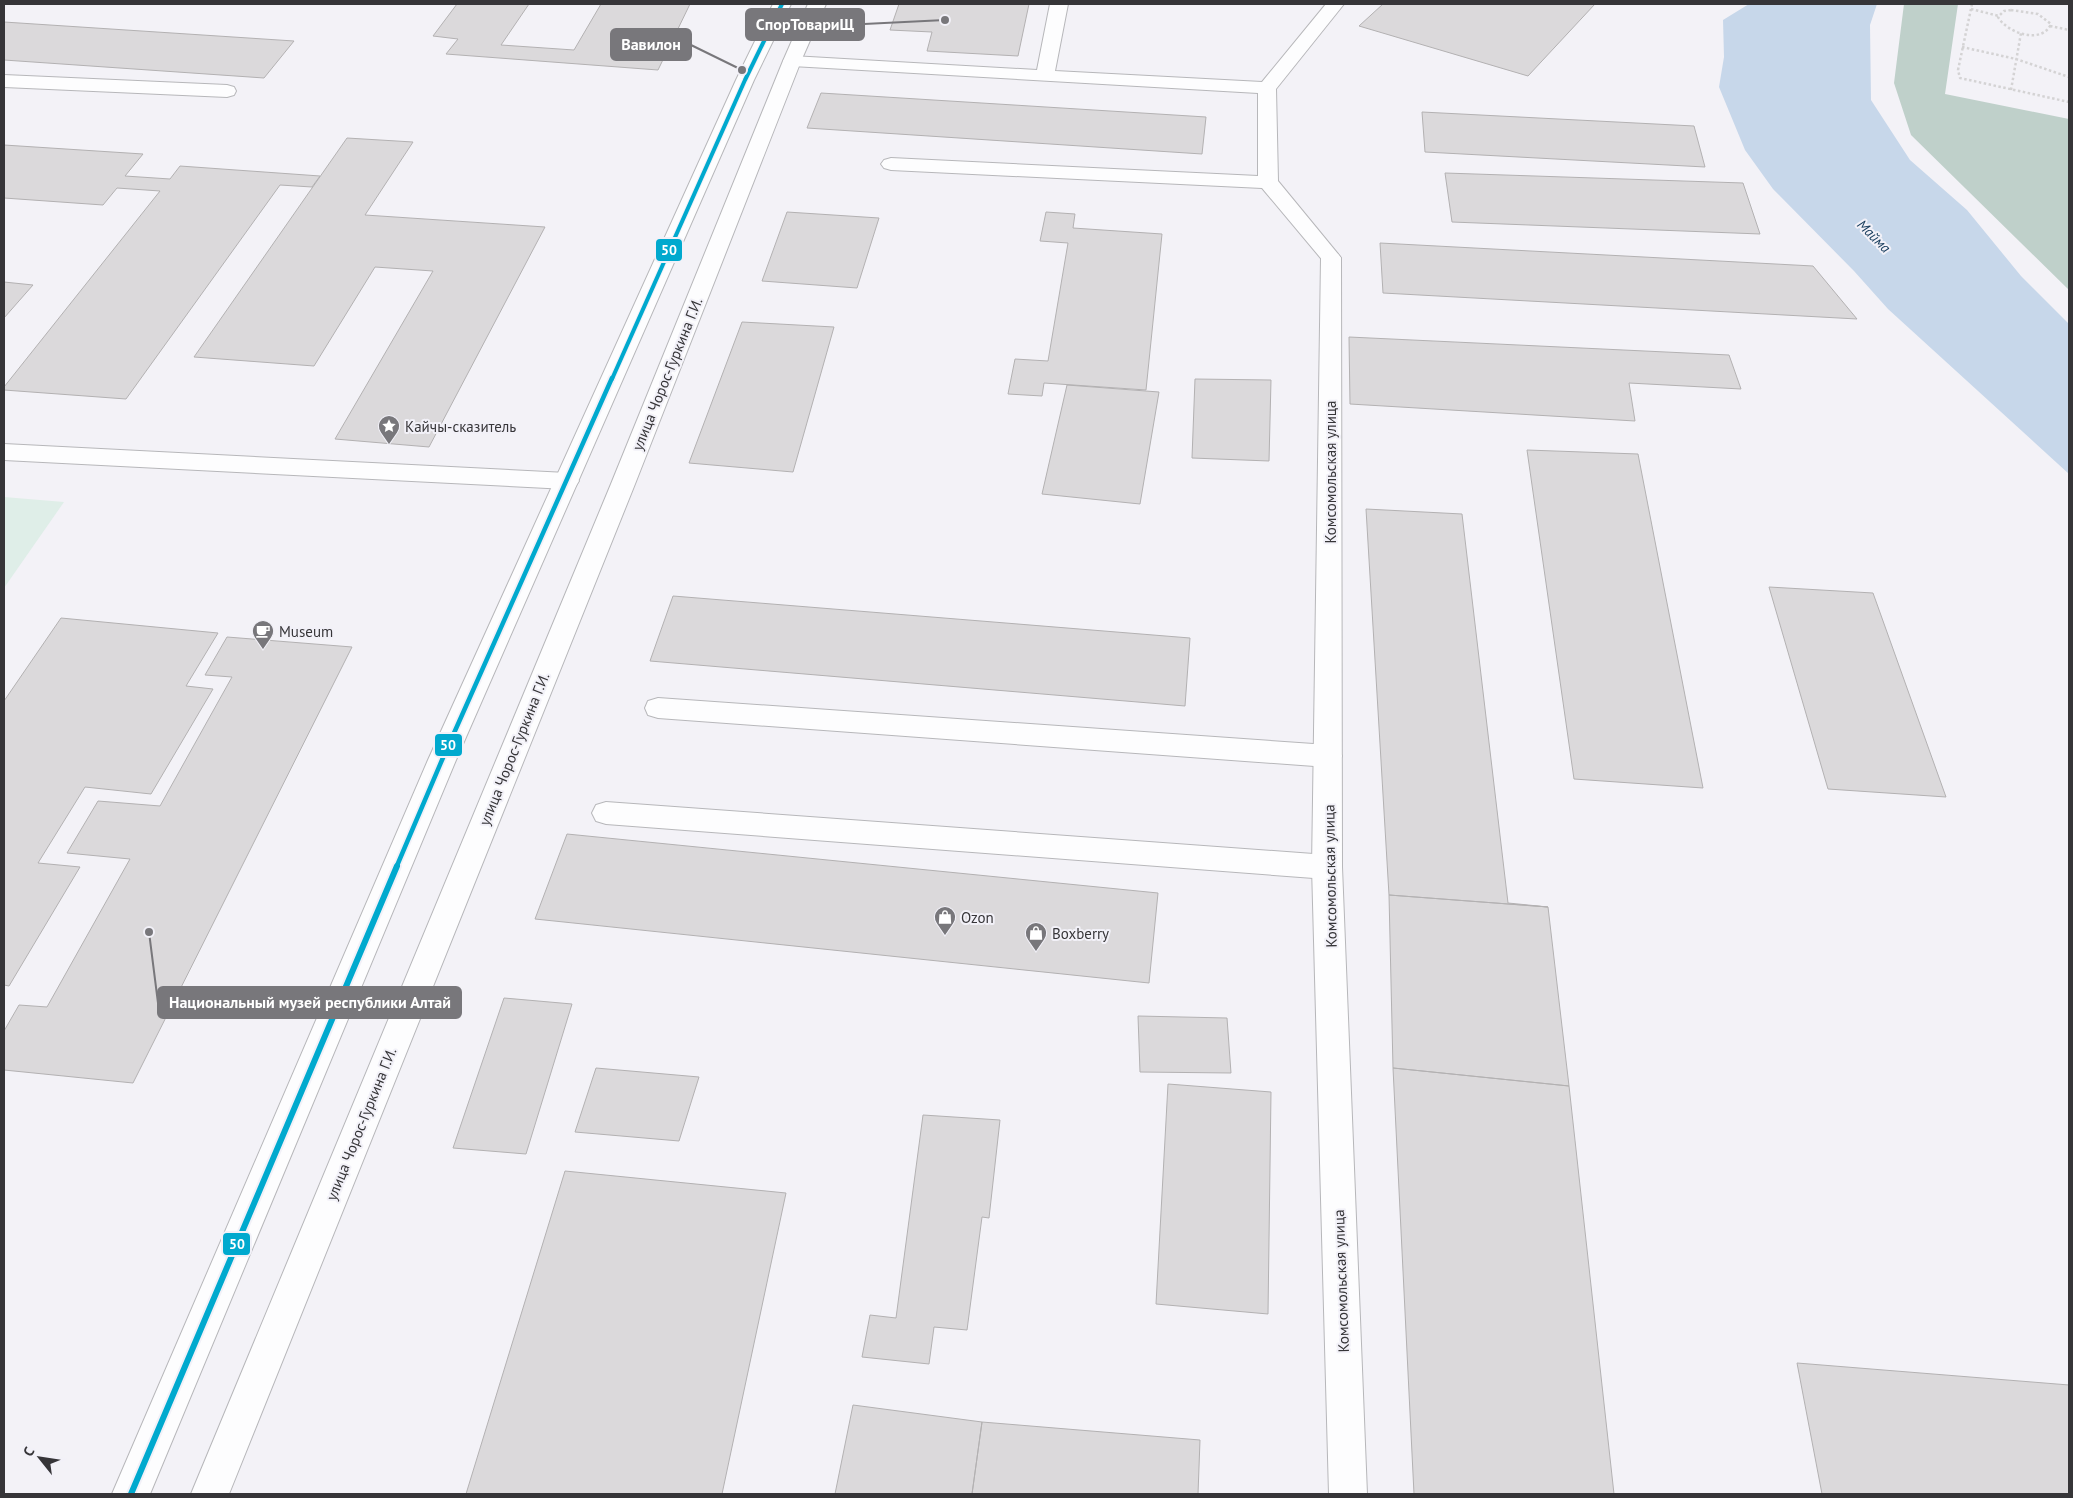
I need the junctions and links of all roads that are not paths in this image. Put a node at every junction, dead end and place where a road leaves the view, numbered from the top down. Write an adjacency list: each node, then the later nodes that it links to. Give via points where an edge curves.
1 (782, 4): 13 (main road)
2 (817, 4): 5 (main road, улица Чорос-Гуркина Г.И.)
3 (1060, 4): 6 (main road)
4 (1335, 4): 8 (main road)
5 (792, 61): 6 (main road); 19 (main road, улица Чорос-Гуркина Г.И., via 616,502)
6 (1045, 76): 8 (main road)
7 (4, 81): 9 (main road)
8 (1267, 88): 11 (main road)
9 (227, 91)
10 (891, 164): 11 (main road)
11 (1268, 182): 15 (main road, Комсомольская улица, via 1331,258)
12 (4, 452): 13 (main road)
13 (566, 481): 18 (main road, via 442,760)
14 (658, 708): 15 (main road)
15 (1328, 756): 17 (main road, Комсомольская улица)
16 (606, 813): 17 (main road)
17 (1327, 866): 20 (main road, Комсомольская улица)
18 (131, 1494)
19 (210, 1494)
20 (1348, 1494)

